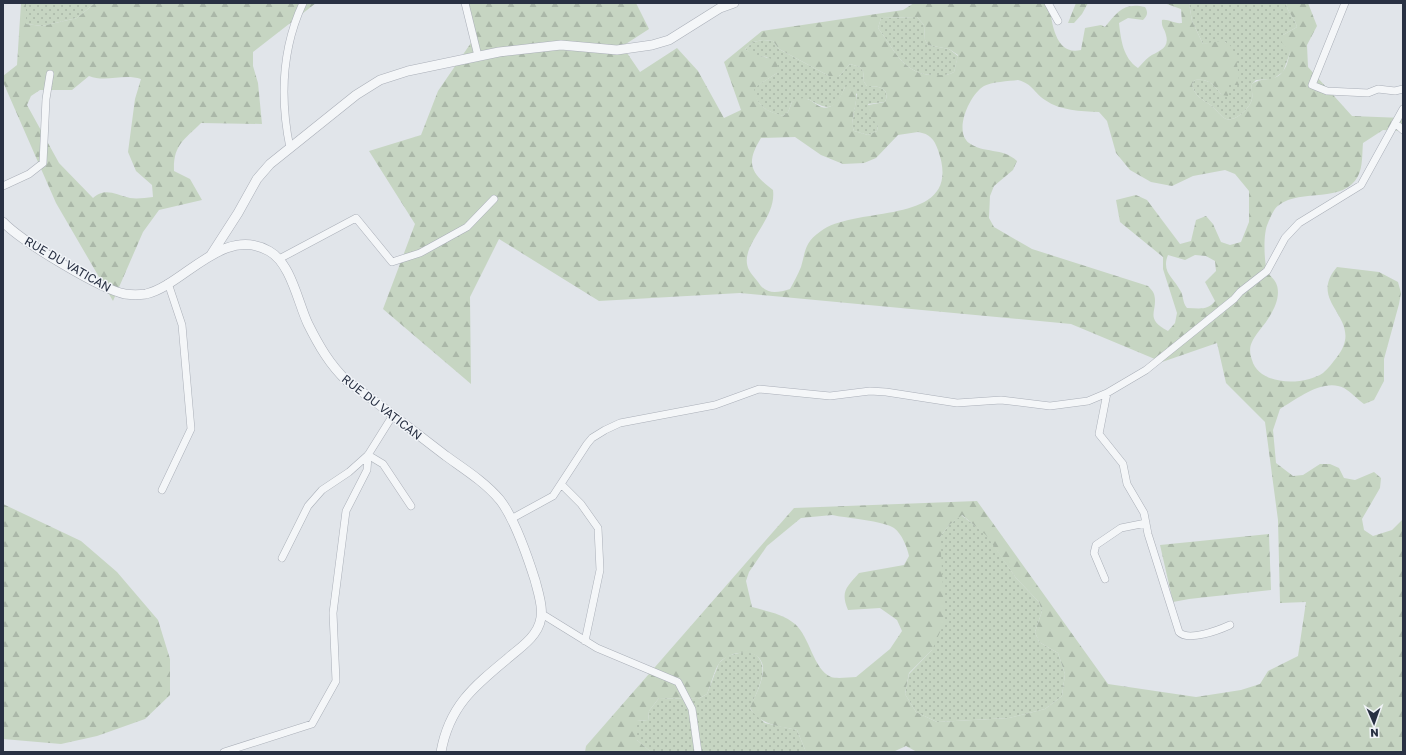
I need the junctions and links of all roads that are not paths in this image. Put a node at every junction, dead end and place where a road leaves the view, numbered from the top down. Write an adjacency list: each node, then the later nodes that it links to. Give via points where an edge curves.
1 (303, 3): 13 (street, via 291,36 284,80 284,112)
2 (465, 3): 7 (street)
3 (734, 3): 7 (street, via 720,8 669,40 652,45 617,50 561,45)
4 (1048, 3): 6 (street)
5 (1345, 3): 9 (street, via 1312,85 1334,92 1368,93 1378,89)
6 (1058, 21)
7 (478, 56): 13 (street, via 408,71 380,80 356,95)
8 (50, 74): 14 (street, via 46,99 43,163 29,174)
9 (1403, 89)
10 (1403, 109): 11 (street)
11 (1395, 123): 12 (street); 20 (street, via 1361,185 1299,223 1285,238 1267,271 1158,361)
12 (1403, 130)
13 (290, 148): 17 (street, via 270,164 257,179)
14 (3, 186)
15 (494, 198): 18 (street, via 467,227 420,253 392,262 356,218)
16 (3, 222): 19 (street, RUE DU VATICAN, via 13,232 49,255 104,286 124,294 148,293)
17 (211, 255): 18 (street, RUE DU VATICAN, via 247,244 269,251); 19 (street, RUE DU VATICAN)
18 (279, 259): 21 (street, RUE DU VATICAN, via 326,357 347,381)
19 (168, 283): 24 (street, via 182,325 191,428)
20 (1107, 393): 23 (street, via 1088,401 1050,406 1001,400 949,402 870,391 830,396 759,389 715,405 612,426 592,438); 27 (street, via 1099,434 1123,464 1127,484 1142,508)
21 (393, 416): 22 (street); 26 (street, RUE DU VATICAN, via 493,493)
22 (368, 454): 25 (street, via 383,464); 28 (street, via 349,472 322,490 308,506); 33 (street, via 367,470 346,511 333,613 336,681 312,724)
23 (562, 485): 26 (street, via 547,501); 32 (street, via 581,504 598,528 600,570)
24 (162, 490)
25 (411, 506)
26 (511, 519): 30 (street, RUE DU VATICAN, via 532,569)
27 (1146, 523): 29 (street, via 1121,528 1096,545 1094,553); 31 (street, via 1179,632 1185,636 1207,634)
28 (282, 558)
29 (1105, 579)
30 (542, 614): 32 (street); 34 (street, via 540,625 527,642 465,696 448,727)
31 (1230, 626)
32 (585, 640): 35 (street, via 597,648 678,682 692,710)
33 (224, 752)
34 (441, 752)
35 (698, 752)

